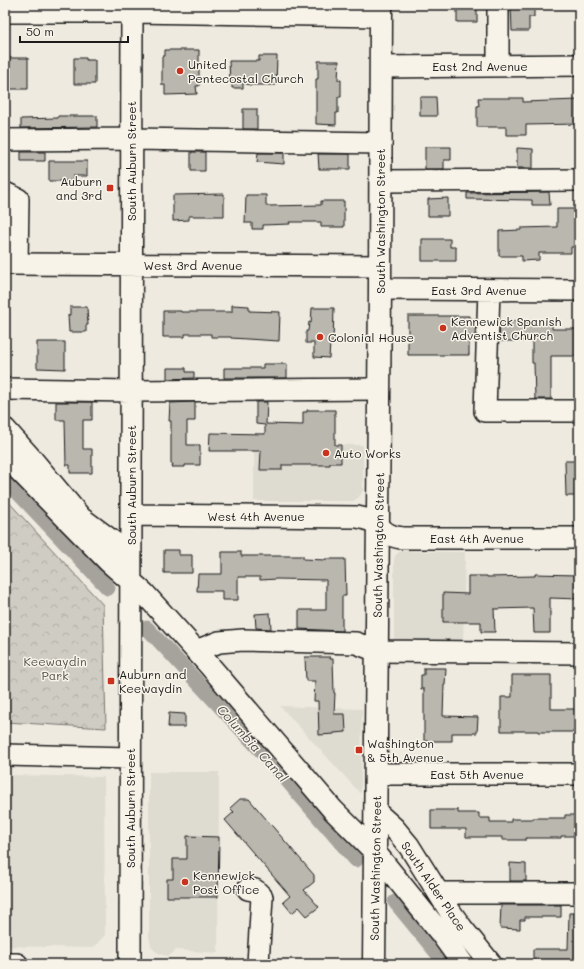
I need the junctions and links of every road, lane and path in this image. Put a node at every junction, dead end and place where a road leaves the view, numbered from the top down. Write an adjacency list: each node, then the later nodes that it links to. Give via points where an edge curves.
1 (498, 5): 7 (street)
2 (132, 9): 3 (street); 4 (street); 8 (street, South Auburn Street)
3 (381, 10): 6 (main road, South Washington Street)
4 (5, 12)
5 (579, 65): 7 (street, East 2nd Avenue)
6 (381, 66): 7 (street, East 2nd Avenue); 10 (main road, South Washington Street)
7 (498, 66)
8 (132, 139): 9 (street); 10 (street); 15 (street, South Auburn Street)
9 (5, 140)
10 (381, 143): 12 (main road, South Washington Street)
11 (579, 180): 12 (street)
12 (380, 181): 16 (main road, South Washington Street)
13 (5, 193): 14 (street, via 18,200)
14 (11, 264): 15 (street, West 3rd Avenue)
15 (131, 264): 16 (street, West 3rd Avenue); 22 (street, South Auburn Street)
16 (380, 266): 17 (main road, South Washington Street)
17 (380, 289): 18 (street, East 3rd Avenue); 21 (main road, South Washington Street)
18 (489, 290): 19 (street, East 3rd Avenue); 23 (street, via 485,411)
19 (579, 290)
20 (5, 389): 22 (street)
21 (379, 389): 22 (street); 27 (main road, South Washington Street)
22 (131, 392): 26 (street, South Auburn Street)
23 (579, 411)
24 (5, 429): 29 (street, via 81,518)
25 (5, 456): 30 (street, via 91,545)
26 (131, 515): 27 (street, West 4th Avenue, via 357,517 366,519); 29 (street, South Auburn Street)
27 (378, 527): 28 (street, East 4th Avenue, via 393,537 402,538); 32 (main road, South Washington Street)
28 (579, 538)
29 (131, 555): 30 (street, South Auburn Street)
30 (130, 581): 31 (street); 35 (street, South Auburn Street)
31 (196, 651): 32 (street, via 219,642 243,640 356,643); 39 (street, via 333,810)
32 (377, 651): 33 (street); 36 (main road, South Washington Street)
33 (579, 653)
34 (5, 755): 35 (street)
35 (130, 758): 45 (street, South Auburn Street)
36 (376, 774): 37 (street, East 5th Avenue); 38 (main road, South Washington Street)
37 (579, 774)
38 (375, 811): 39 (main road, South Washington Street); 41 (street, South Alder Place, via 409,846)
39 (375, 852): 47 (main road, South Washington Street); 48 (street)
40 (248, 889): 46 (street, via 255,890 262,897)
41 (439, 893): 42 (street); 49 (street, South Alder Place, via 462,928)
42 (579, 893)
43 (5, 964): 44 (street)
44 (18, 964)
45 (130, 964)
46 (258, 964)
47 (374, 964)
48 (463, 964)
49 (491, 964)

